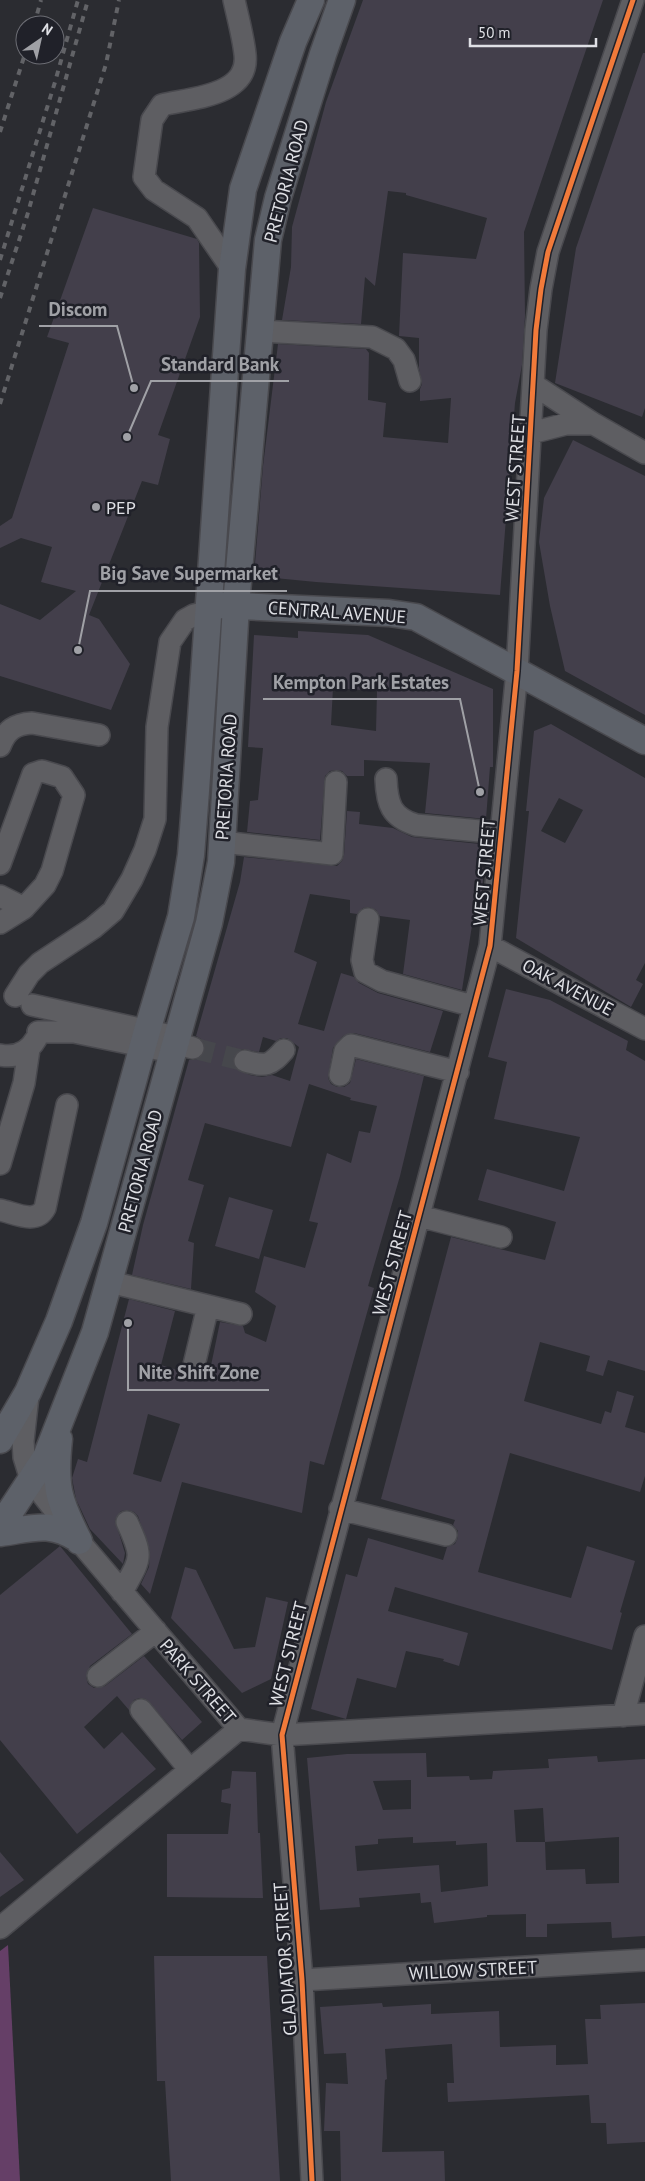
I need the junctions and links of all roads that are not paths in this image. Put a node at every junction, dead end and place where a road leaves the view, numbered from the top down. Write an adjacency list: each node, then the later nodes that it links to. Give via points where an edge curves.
1 (234, 0): 5 (street, via 245,55 243,72 236,82 223,90 162,105 152,120 144,177 154,190 197,218)
2 (311, 0): 4 (street); 5 (main road, PRETORIA ROAD, via 293,42 243,189)
3 (633, 0): 8 (street, WEST STREET, via 548,252 536,330)
4 (340, 5): 6 (main road, PRETORIA ROAD, via 278,198 268,240)
5 (232, 269): 13 (main road, PRETORIA ROAD)
6 (260, 331): 7 (street, via 372,337 396,349 404,360); 12 (main road, PRETORIA ROAD)
7 (410, 381)
8 (534, 385): 9 (street); 10 (street, WEST STREET)
9 (594, 424): 10 (street, via 566,424); 11 (street)
10 (531, 433): 14 (street, WEST STREET)
11 (645, 453)
12 (236, 605): 13 (main road, CENTRAL AVENUE); 14 (main road, CENTRAL AVENUE, via 416,617); 21 (main road, PRETORIA ROAD)
13 (208, 609): 28 (street, via 185,620 170,642 157,727 155,819 132,879 113,911 40,962 29,974); 31 (main road, PRETORIA ROAD, via 191,855 181,917)
14 (517, 671): 16 (main road, CENTRAL AVENUE); 20 (street, WEST STREET)
15 (99, 735): 17 (street, via 32,723 21,724 9,730)
16 (645, 741)
17 (0, 746)
18 (386, 779): 20 (street, via 387,798 394,812 405,822)
19 (336, 782): 21 (street, via 332,854)
20 (501, 833): 27 (street, WEST STREET)
21 (222, 842): 33 (main road, PRETORIA ROAD, via 209,923)
22 (0, 864): 24 (street, via 33,774 42,770 62,777 74,795 52,871 45,886)
23 (0, 896): 24 (street)
24 (24, 908): 26 (street)
25 (368, 919): 29 (street, via 362,960 365,972 382,981)
26 (0, 923)
27 (490, 946): 29 (street, WEST STREET); 30 (street, OAK AVENUE)
28 (16, 999): 31 (street); 32 (street, via 37,1014)
29 (473, 1006): 37 (street, WEST STREET)
30 (645, 1029)
31 (145, 1039): 32 (street, via 74,1032); 33 (street); 49 (main road, PRETORIA ROAD, via 94,1223 59,1321)
32 (34, 1041): 35 (street, via 20,1054); 39 (street)
33 (179, 1045): 45 (main road, PRETORIA ROAD)
34 (284, 1050): 36 (street, via 266,1065)
35 (1, 1055): 39 (street)
36 (245, 1062)
37 (458, 1072): 38 (street, via 351,1045 345,1051); 43 (street, WEST STREET)
38 (340, 1075)
39 (20, 1097): 41 (street)
40 (67, 1105): 42 (street, via 41,1215 34,1218)
41 (0, 1164)
42 (0, 1210)
43 (419, 1216): 44 (street); 53 (street, WEST STREET)
44 (500, 1237)
45 (110, 1282): 46 (street); 50 (main road, PRETORIA ROAD)
46 (208, 1306): 47 (street); 48 (street)
47 (242, 1314)
48 (194, 1365)
49 (28, 1392): 51 (main road, PRETORIA ROAD); 52 (street, PARK STREET, via 23,1441)
50 (61, 1421): 52 (main road, PRETORIA ROAD, via 46,1457); 58 (main road, via 58,1489 60,1502)
51 (0, 1440)
52 (31, 1480): 55 (main road, PRETORIA ROAD); 58 (street, PARK STREET)
53 (340, 1509): 57 (street); 67 (street, WEST STREET)
54 (128, 1522): 59 (street, via 139,1553 137,1564)
55 (0, 1527)
56 (0, 1533): 58 (main road, via 44,1526 66,1532)
57 (446, 1535)
58 (78, 1540): 59 (street, PARK STREET)
59 (122, 1592): 60 (street, PARK STREET)
60 (156, 1631): 62 (street); 66 (street, PARK STREET)
61 (645, 1636): 65 (street)
62 (98, 1676)
63 (141, 1710): 68 (street)
64 (645, 1714): 65 (street, PARK STREET)
65 (624, 1716): 67 (street, PARK STREET)
66 (239, 1729): 67 (street, PARK STREET); 68 (street)
67 (282, 1734): 71 (street, GLADIATOR STREET)
68 (190, 1770): 69 (street)
69 (0, 1928)
70 (645, 1960): 71 (street, WILLOW STREET)
71 (302, 1980): 72 (street, GLADIATOR STREET)
72 (312, 2181)

